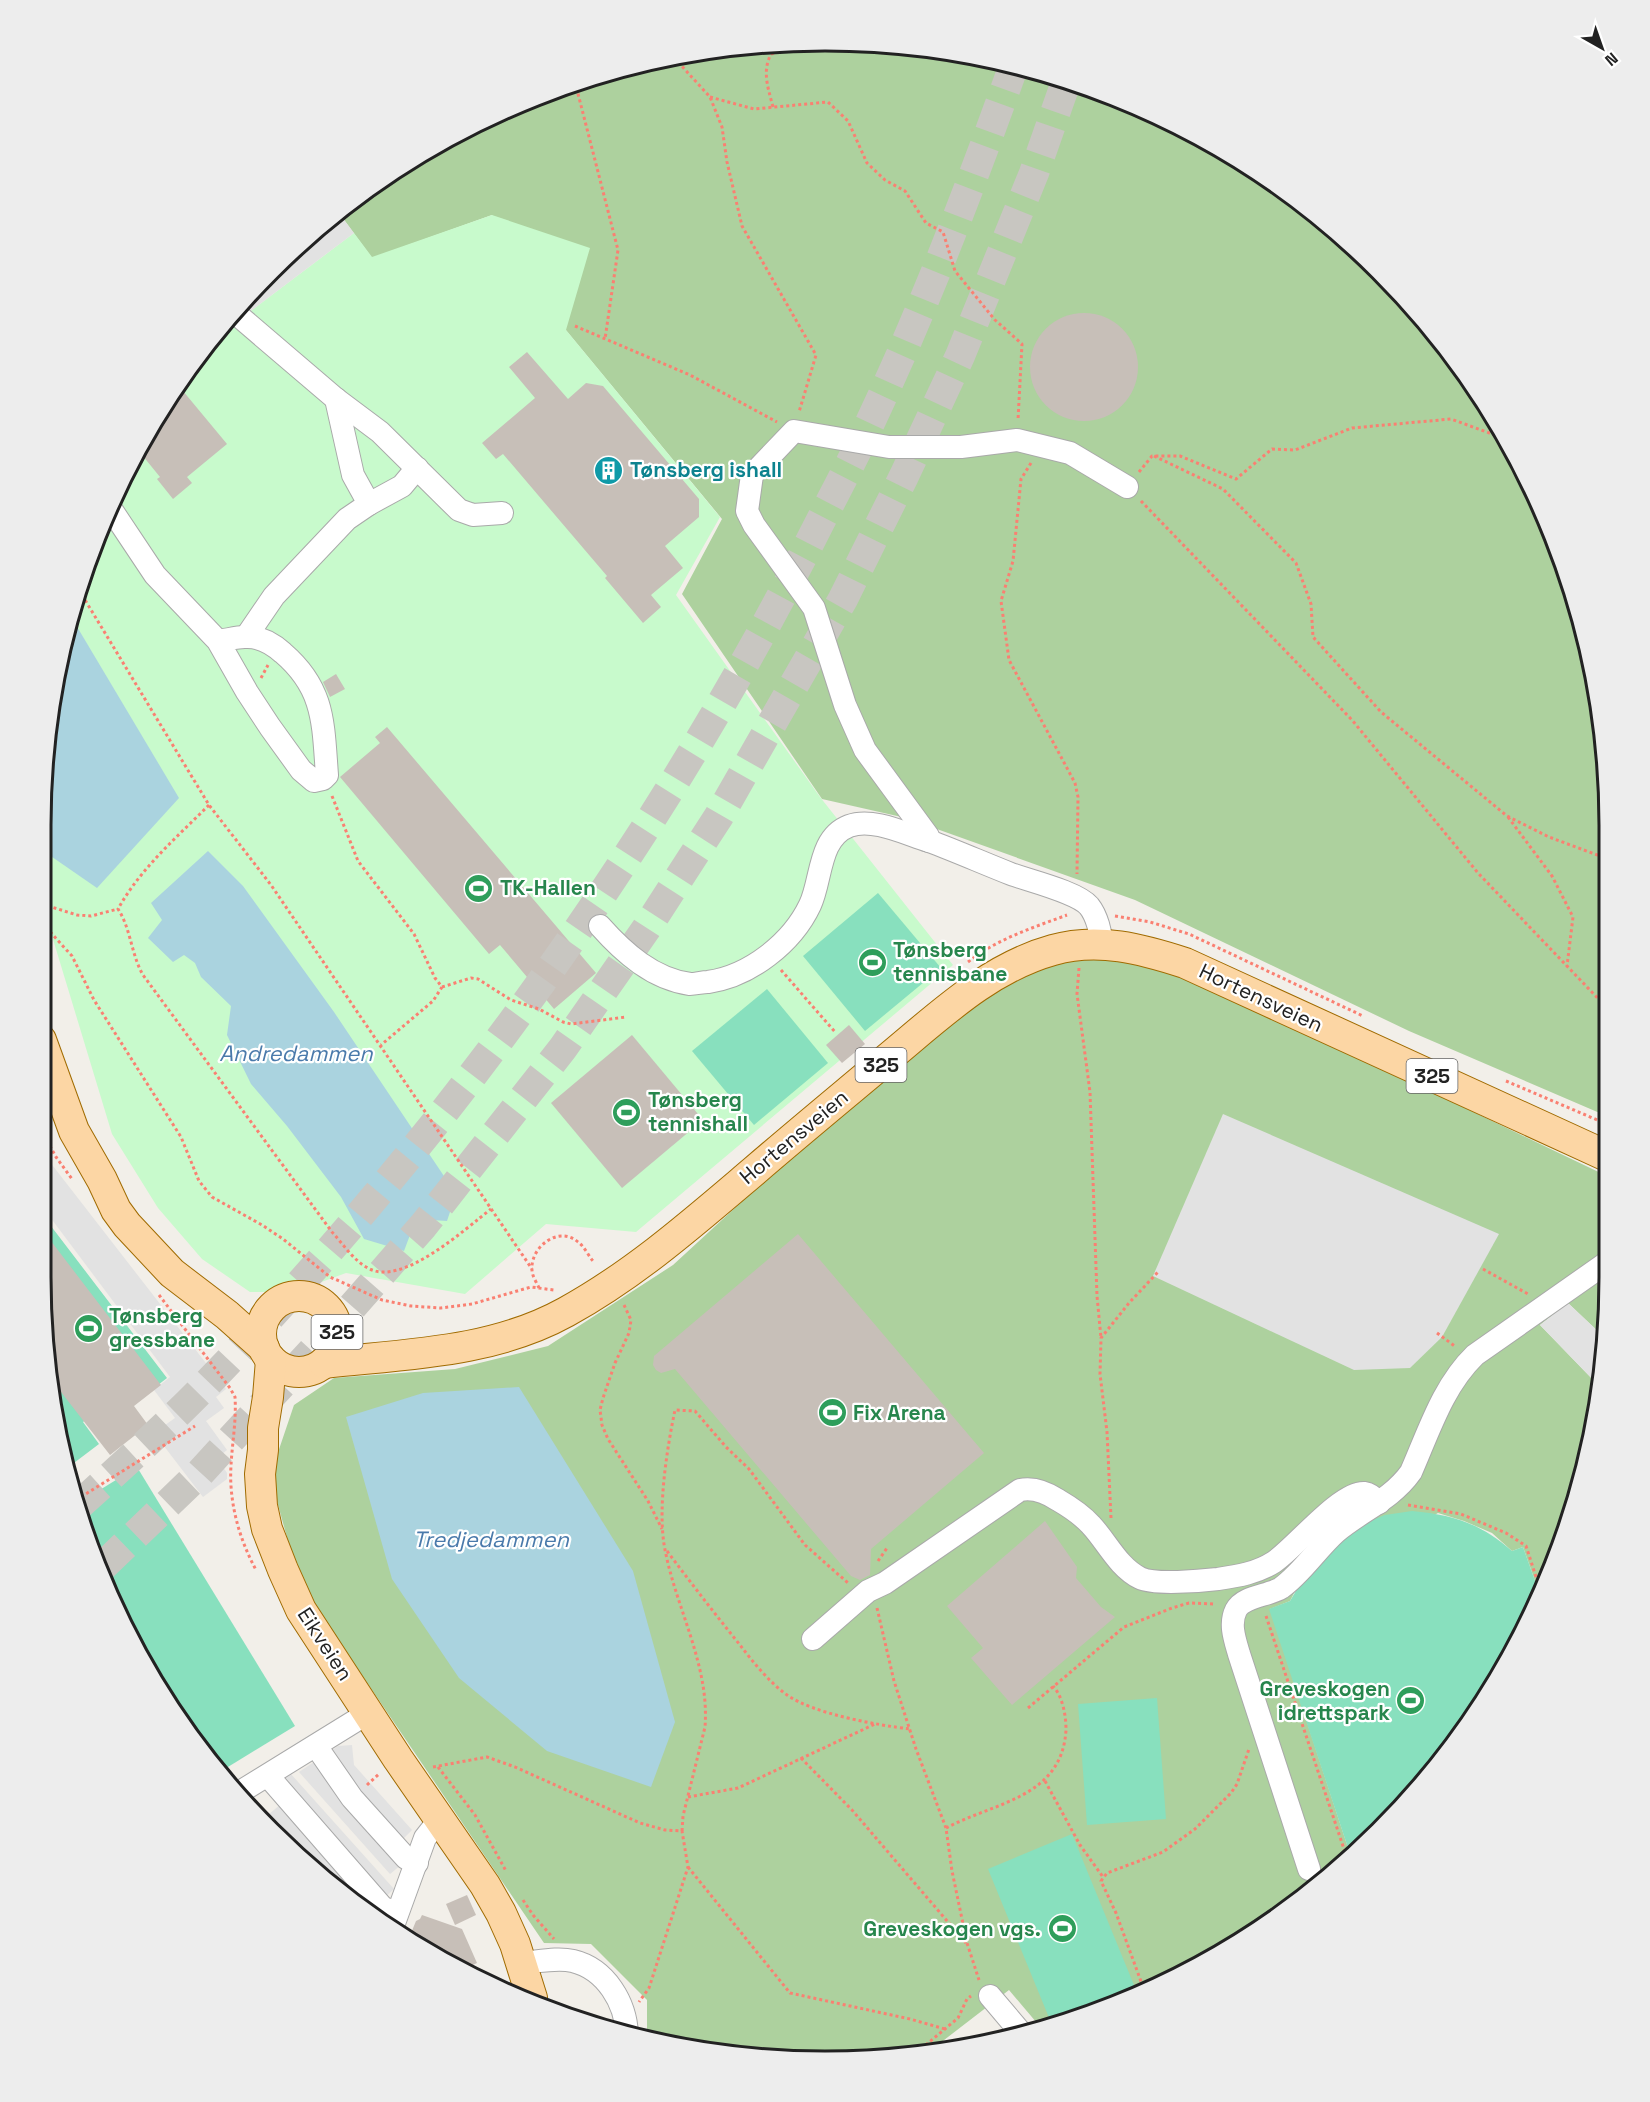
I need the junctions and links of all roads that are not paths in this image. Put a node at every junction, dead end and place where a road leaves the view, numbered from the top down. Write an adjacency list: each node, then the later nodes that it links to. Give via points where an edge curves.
1 (241, 318): 2 (street)
2 (336, 399): 3 (street, via 380,432); 5 (street, via 353,475)
3 (417, 468): 5 (street, via 402,486); 6 (street, via 459,510 473,515)
4 (1127, 487): 10 (street, via 1070,453 1017,440 961,447 890,447 794,431 752,475 747,511 814,608 845,705 865,750)
5 (369, 504): 8 (street, via 347,519 274,596)
6 (502, 513)
7 (116, 516): 9 (street, via 155,574)
8 (246, 637): 9 (street); 9 (street, via 277,647 315,691 325,743 324,778 314,781 301,770 247,692)
9 (218, 641)
10 (929, 841): 11 (street, via 874,825 850,826 839,832 821,864 810,905 794,930 769,955 721,980 691,984 662,976 637,962); 12 (street, via 1084,905 1101,934)
11 (600, 927)
12 (1092, 945): 14 (main road, Hortensveien / 325, via 1131,947 1185,963); 20 (main road, Hortensveien / 325, via 1054,949 1011,965 958,1000 690,1226 600,1292 549,1320 509,1336 452,1350)
13 (51, 1068): 15 (main road, 325, via 74,1131)
14 (1599, 1153)
15 (102, 1180): 17 (main road, 325, via 160,1244 212,1288 242,1303); 19 (main road, 325, via 116,1210 136,1237 172,1274 227,1315)
16 (1599, 1269): 23 (street, via 1472,1358 1450,1386 1411,1472)
17 (275, 1304): 18 (main road, 325, via 286,1298 310,1297 321,1302); 19 (main road, via 262,1324 261,1336)
18 (336, 1322): 20 (main road, Hortensveien / 325, via 356,1336); 21 (main road, 325, via 336,1344 331,1354)
19 (268, 1354): 21 (main road, 325, via 277,1365 291,1371); 22 (main road, Eikveien)
20 (405, 1354): 21 (main road, Hortensveien / 325)
21 (315, 1367): 22 (main road, Eikveien, via 284,1400)
22 (263, 1450): 25 (main road, Eikveien, via 262,1506 283,1570 302,1610)
23 (1379, 1503): 24 (street, via 1365,1493 1346,1500 1274,1562 1253,1573 1170,1582 1140,1578 1118,1561 1076,1511 1047,1493 1025,1489 868,1591); 31 (street, via 1335,1533 1280,1588 1245,1601 1233,1618 1235,1640 1259,1720)
24 (813, 1639)
25 (369, 1713): 26 (street); 29 (main road, Eikveien)
26 (316, 1746): 27 (street); 30 (street, via 352,1798 406,1858)
27 (268, 1776): 28 (street); 32 (street)
28 (245, 1789)
29 (440, 1819): 30 (street, via 425,1838); 34 (main road, Eikveien, via 501,1913)
30 (417, 1863): 33 (street)
31 (1309, 1869)
32 (391, 1918)
33 (395, 1921)
34 (521, 1963): 35 (main road, Eikveien); 37 (street, via 564,1960 584,1965 610,1986 619,2000)
35 (530, 1992)
36 (986, 1992): 38 (street)
37 (626, 2025)
38 (1016, 2027)

